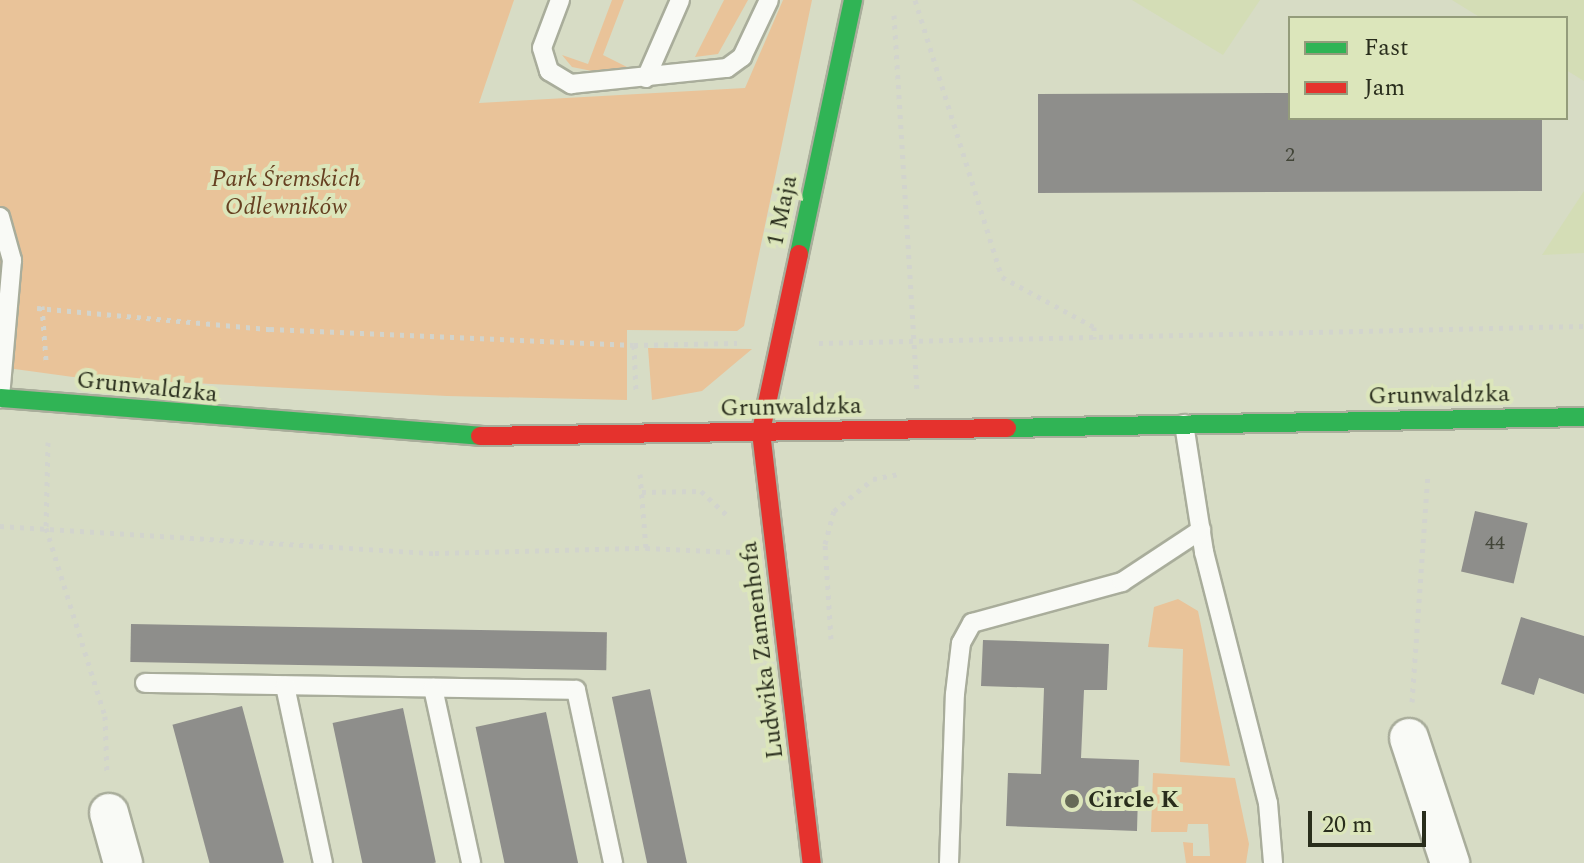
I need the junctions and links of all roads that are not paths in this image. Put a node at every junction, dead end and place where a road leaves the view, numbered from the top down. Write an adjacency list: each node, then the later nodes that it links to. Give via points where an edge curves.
1 (560, 0): 5 (lane, via 542,48 549,71 571,84)
2 (680, 0): 5 (lane)
3 (769, 0): 5 (lane, via 742,57 727,68)
4 (853, 0): 10 (main road, 1 Maja)
5 (646, 78)
6 (0, 217): 7 (lane, via 12,260)
7 (0, 398): 10 (main road, Grunwaldzka, via 420,435)
8 (1584, 417): 9 (main road, Grunwaldzka)
9 (1184, 424): 10 (main road, Grunwaldzka); 11 (lane)
10 (761, 432): 21 (main road, Ludwika Zamenhofa)
11 (1201, 530): 22 (lane, via 1122,582 972,623 961,643 955,694); 23 (lane, via 1268,803)
12 (145, 683): 13 (lane)
13 (285, 686): 14 (lane); 18 (lane)
14 (433, 688): 19 (lane); 20 (lane, via 576,690)
15 (1409, 738): 24 (street)
16 (109, 813): 17 (street)
17 (123, 863)
18 (323, 863)
19 (471, 863)
20 (613, 863)
21 (812, 863)
22 (949, 863)
23 (1273, 863)
24 (1450, 863)

